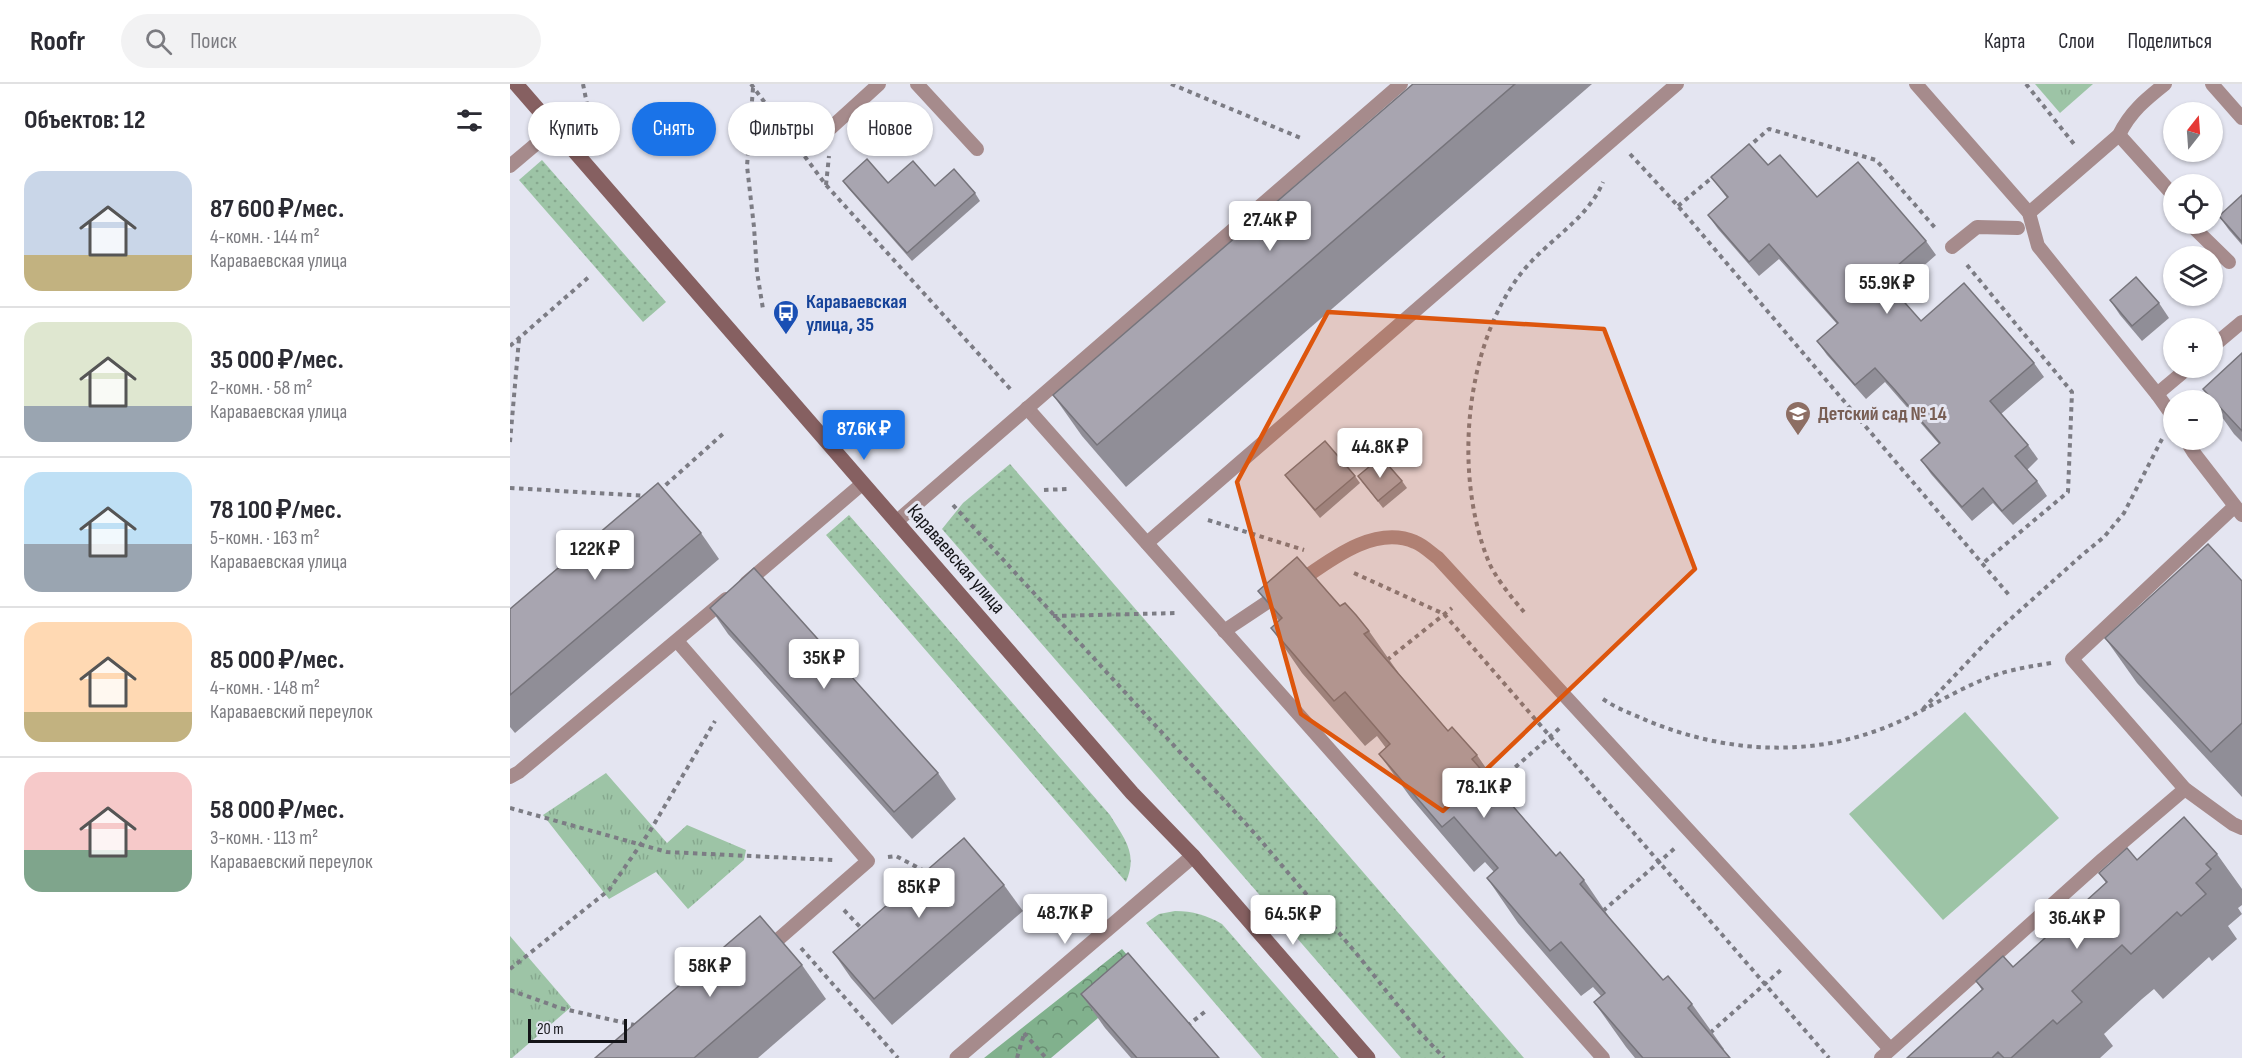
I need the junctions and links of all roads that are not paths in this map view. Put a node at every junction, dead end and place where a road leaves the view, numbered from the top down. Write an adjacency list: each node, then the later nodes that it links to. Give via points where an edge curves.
1 (516, 84): 11 (street, Караваевская улица)
2 (879, 84): 13 (lane)
3 (917, 84): 15 (lane)
4 (1378, 84): 10 (lane)
5 (1401, 84): 10 (lane)
6 (1677, 84): 35 (lane)
7 (1916, 84): 20 (lane)
8 (2165, 84): 14 (lane, via 2142,103)
9 (2212, 84): 12 (lane)
10 (1388, 96): 30 (lane)
11 (532, 102)
12 (2242, 118)
13 (835, 124)
14 (2119, 135): 19 (lane); 20 (lane)
15 (977, 149)
16 (528, 151): 18 (lane)
17 (579, 156): 32 (street, Караваевская улица)
18 (510, 166)
19 (2163, 184)
20 (2029, 213): 28 (lane, via 2038,246)
21 (2018, 228): 23 (lane, via 1977,227)
22 (2200, 234): 24 (lane)
23 (1952, 247)
24 (2229, 262)
25 (2242, 322): 26 (lane)
26 (2223, 338)
27 (2176, 378): 28 (lane)
28 (2157, 394): 29 (lane)
29 (2163, 402)
30 (1027, 408): 34 (lane); 35 (lane)
31 (2192, 450): 33 (lane)
32 (862, 484): 34 (street, Караваевская улица); 37 (lane)
33 (2238, 511): 39 (lane, via 2072,659)
34 (896, 522): 41 (street, Караваевская улица, via 1132,793)
35 (1147, 543): 36 (lane)
36 (1224, 631): 43 (lane, via 1329,561 1371,540 1393,537 1416,542 1438,558 1692,833 1801,952); 46 (lane)
37 (677, 641): 38 (lane); 42 (lane, via 868,861)
38 (510, 777)
39 (2185, 789): 40 (lane); 43 (lane)
40 (2242, 828)
41 (1193, 856): 44 (street); 45 (street, Караваевская улица)
42 (752, 963)
43 (1886, 1053)
44 (960, 1057)
45 (1368, 1058)
46 (1603, 1058)

